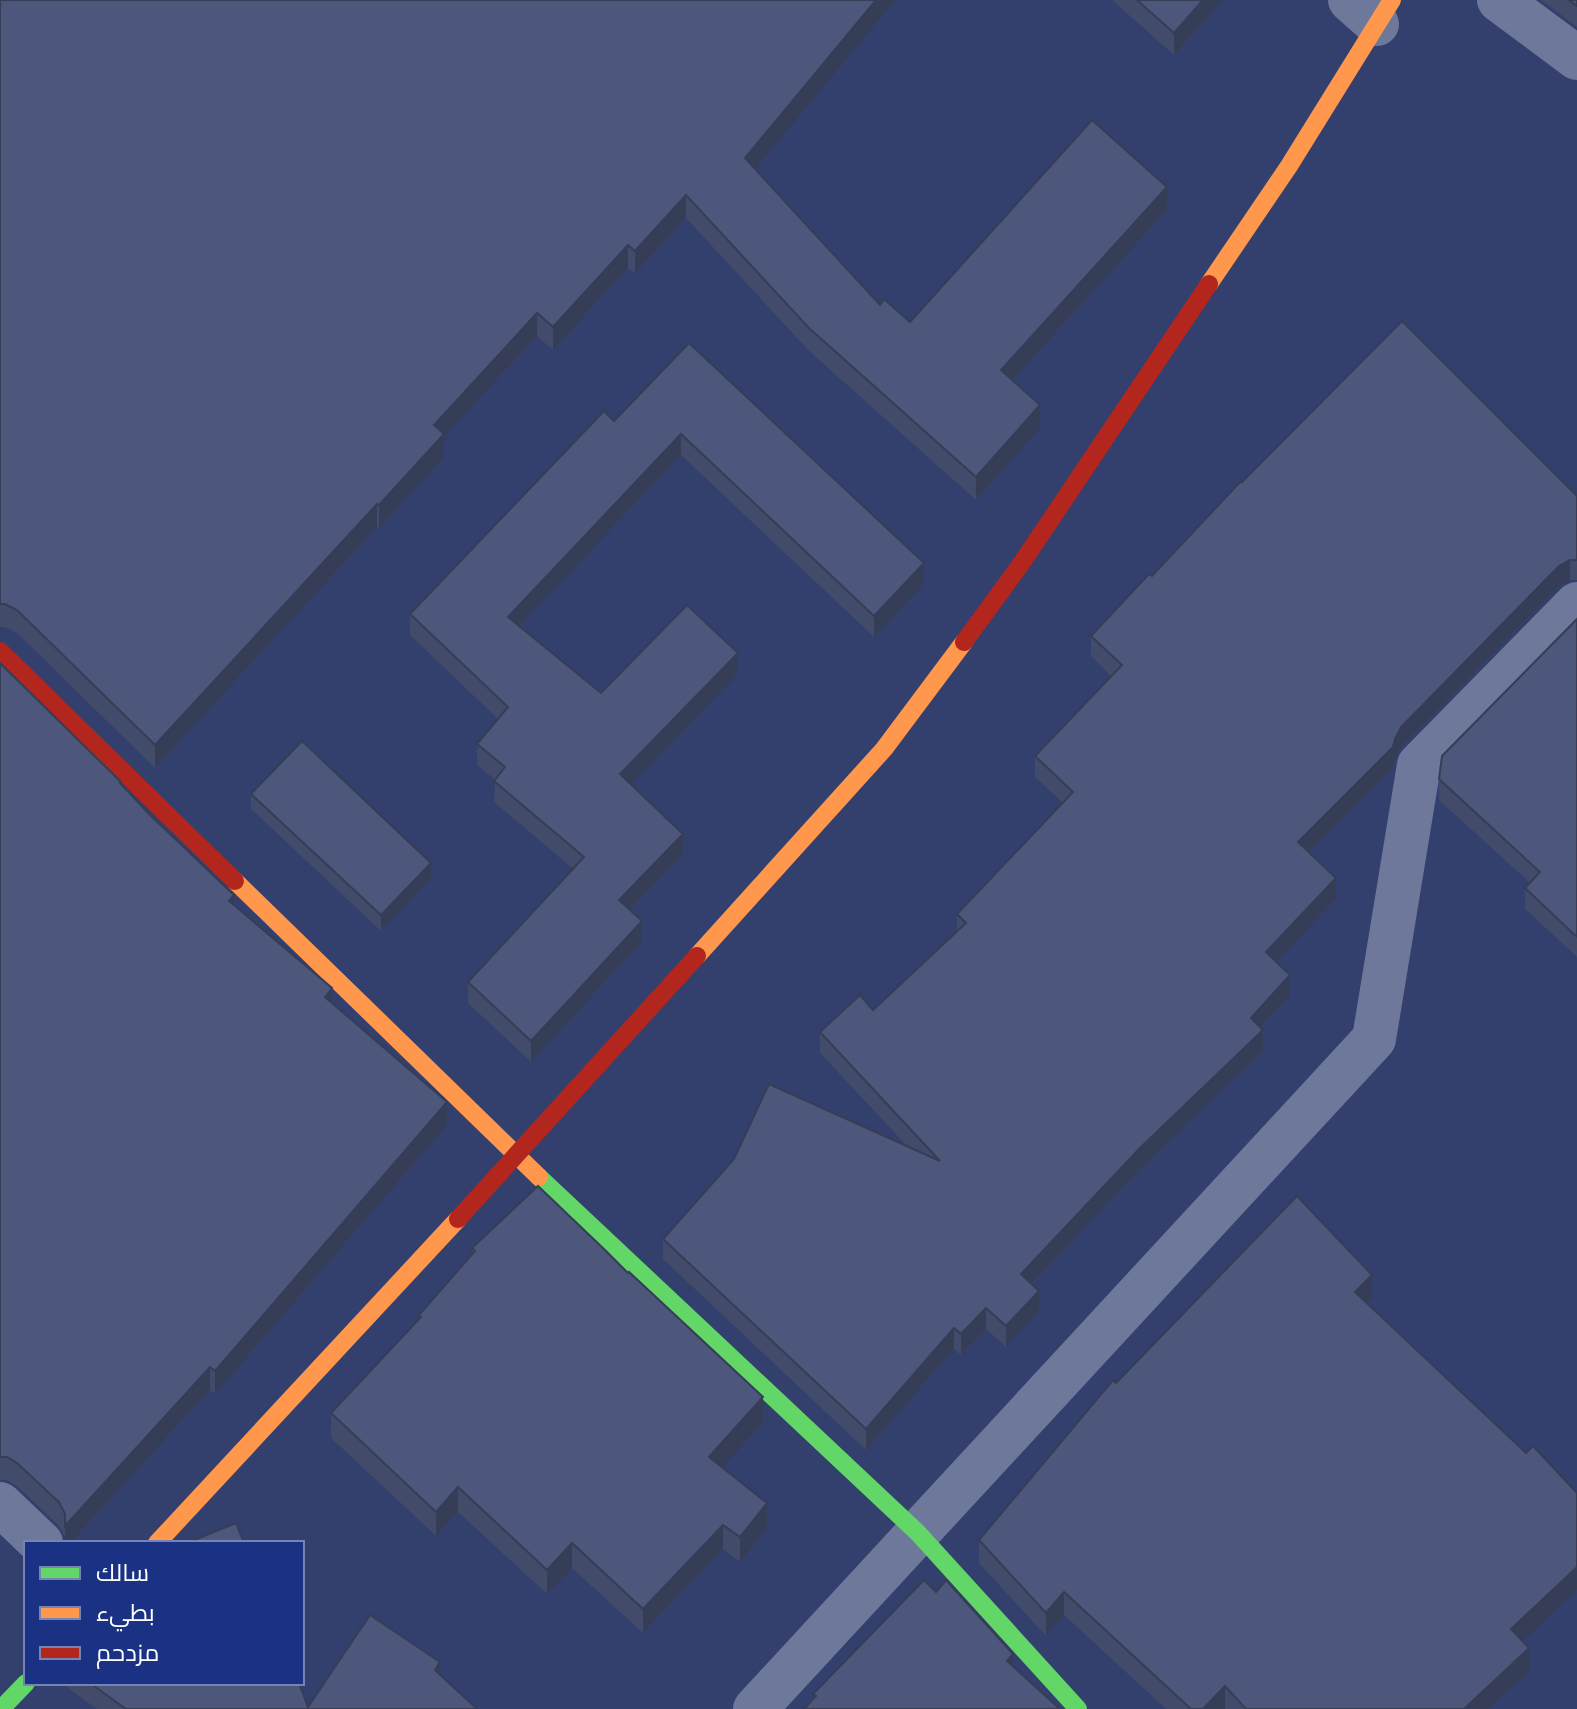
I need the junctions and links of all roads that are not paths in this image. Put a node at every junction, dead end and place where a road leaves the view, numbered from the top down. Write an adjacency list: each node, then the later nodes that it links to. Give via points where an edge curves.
1 (1499, 0): 3 (street)
2 (1373, 8): 6 (street, via 1289,166 1030,550 884,749)
3 (1577, 58)
4 (1577, 604): 8 (street, via 1419,765 1374,1039)
5 (0, 651): 6 (street)
6 (516, 1156): 8 (street); 10 (street)
7 (0, 1504): 9 (street)
8 (918, 1533): 13 (street); 14 (street)
9 (39, 1541)
10 (159, 1541)
11 (24, 1685): 12 (street)
12 (1, 1709)
13 (755, 1709)
14 (1078, 1709)

